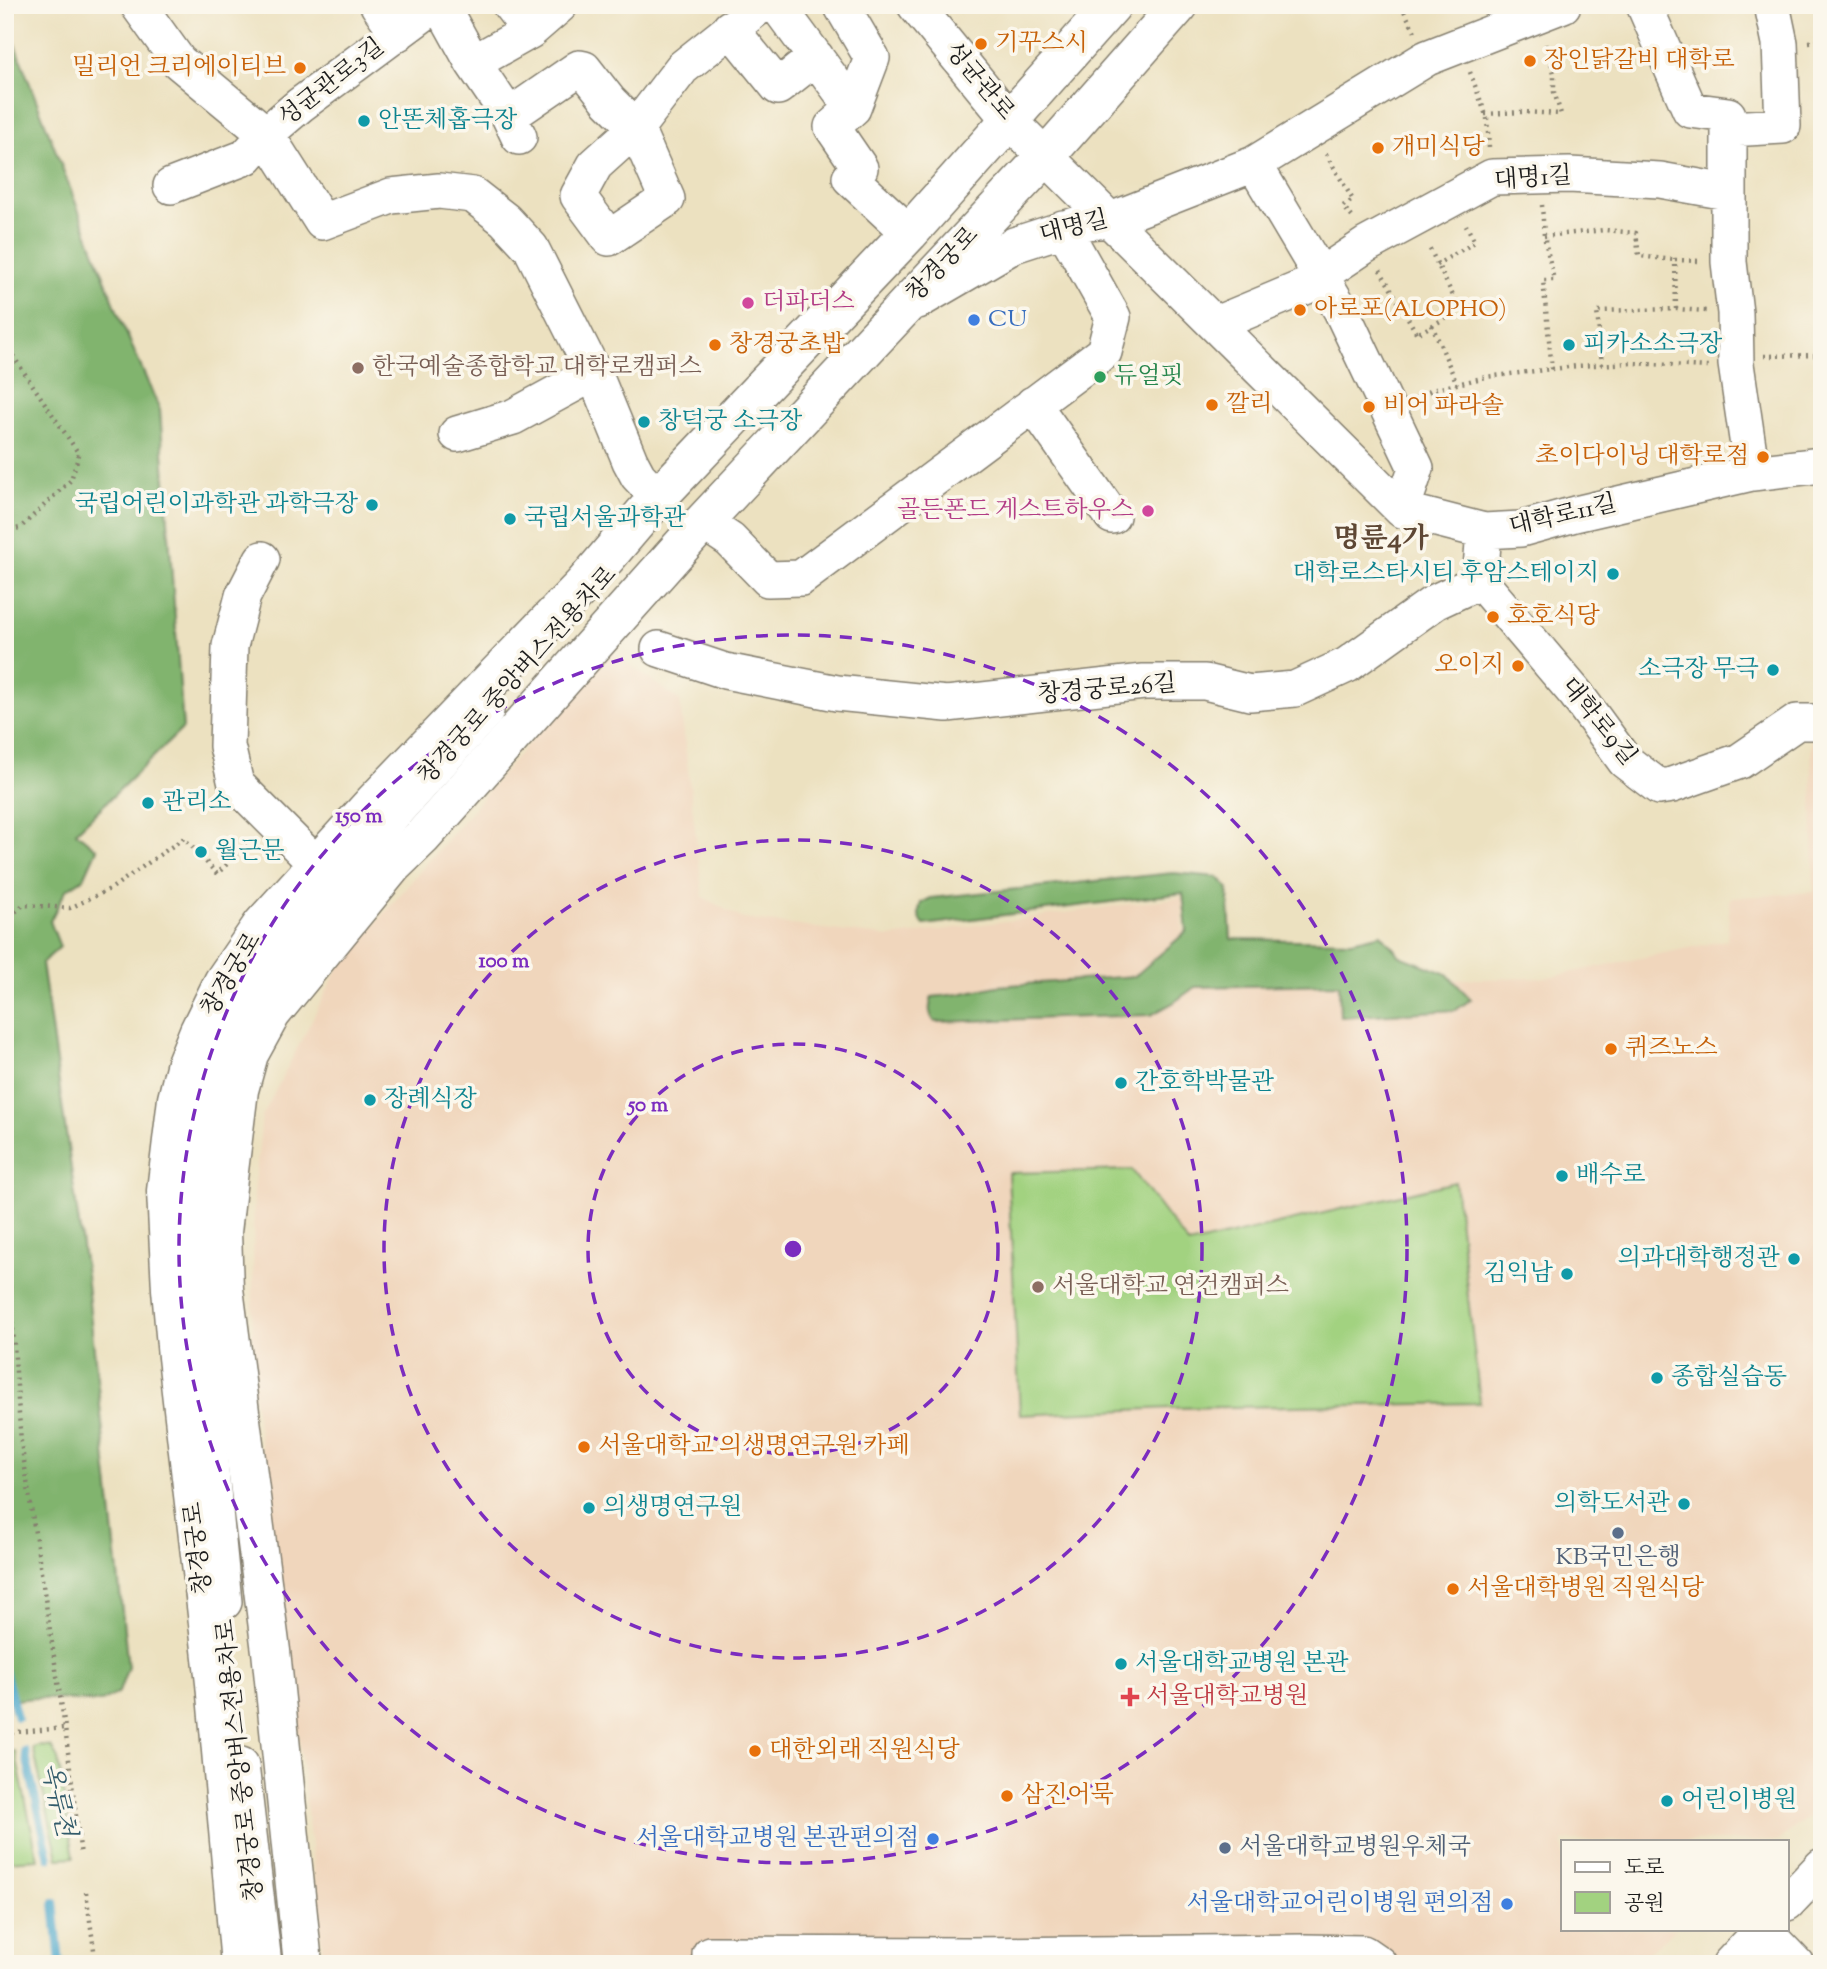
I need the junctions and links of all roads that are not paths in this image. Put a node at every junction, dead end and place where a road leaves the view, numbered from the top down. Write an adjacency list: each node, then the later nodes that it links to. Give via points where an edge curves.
1 (138, 5): 23 (street, via 179,62)
2 (435, 5): 15 (street, 성균관로3길)
3 (441, 5): 18 (street)
4 (560, 5): 14 (street)
5 (761, 5): 16 (street)
6 (777, 5): 17 (street)
7 (915, 5): 20 (street, 성균관로)
8 (1112, 5): 20 (main road, 창경궁로)
9 (1179, 5): 24 (main road, 창경궁로)
10 (1644, 5): 22 (street, via 1690,110 1728,115)
11 (1772, 5): 22 (street, via 1780,43 1783,126)
12 (842, 7): 17 (street); 19 (street, via 872,58)
13 (1551, 10): 25 (street, 대명길, via 1427,58)
14 (520, 18): 18 (street)
15 (388, 19): 23 (street, 성균관로3길)
16 (730, 29): 17 (street, via 778,87); 21 (street, via 682,68)
17 (809, 48): 19 (street)
18 (473, 63): 21 (street, via 514,126 579,68)
19 (853, 108): 30 (street, 창경궁로, via 832,127 860,168 850,178)
20 (1010, 121): 24 (street, 성균관로); 30 (main road, 창경궁로)
21 (636, 128): 21 (street, via 595,165 578,197 609,238 667,199)
22 (1729, 129): 27 (street)
23 (267, 134): 26 (street, 성균관로3길, via 246,158); 34 (street, via 322,222 391,196 439,191 473,195 531,248)
24 (1046, 156): 28 (street); 32 (main road, 창경궁로)
25 (1254, 164): 28 (street, 대명길); 31 (street)
26 (171, 186)
27 (1727, 192): 31 (street, 대명1길, via 1660,180 1492,177 1369,243); 39 (street, via 1736,364)
28 (1111, 220): 29 (street, 대명길); 33 (street)
29 (1063, 228): 32 (street, 대명길, via 1014,245); 36 (street, via 1113,317 1104,352)
30 (909, 233): 35 (main road, 창경궁로)
31 (1321, 275): 33 (street, 대명1길, via 1314,283); 41 (street, via 1416,468)
32 (902, 310): 43 (main road, 창경궁로)
33 (1216, 324): 41 (street)
34 (594, 373): 37 (street, via 513,417); 40 (street, via 630,461)
35 (772, 379): 40 (main road, 창경궁로); 55 (street, 창경궁로 중앙버스전용차로, via 770,394 379,830 290,936 246,994 207,1079 194,1175 193,1288)
36 (1033, 404): 42 (street); 43 (street, via 801,578 768,579 730,540)
37 (457, 435)
38 (1822, 465): 39 (street, 대학로11길)
39 (1752, 473): 44 (street, 대학로11길, via 1521,529)
40 (658, 497): 49 (main road, 창경궁로, via 583,585)
41 (1402, 510): 44 (street, 대학로11길)
42 (1112, 516)
43 (703, 522): 56 (main road, 창경궁로, via 393,865 271,1014 249,1054 239,1090 222,1232 224,1289 271,1651)
44 (1484, 531): 46 (street)
45 (262, 559): 49 (street, via 243,596 230,646 228,746 236,784)
46 (1480, 581): 47 (street, 창경궁로26길, via 1435,603 1347,665 1295,689 1250,693 1205,682 1144,682 947,704 837,693 726,671); 48 (street, 대학로9길, via 1576,694 1625,761 1659,787 1740,761 1797,722)
47 (659, 649)
48 (1822, 722)
49 (317, 865): 54 (main road, 창경궁로, via 262,925 223,982 199,1031 177,1099 166,1191 176,1344 215,1683)
50 (1822, 1866): 51 (street)
51 (1788, 1902)
52 (1762, 1930): 59 (street)
53 (1764, 1930): 60 (street)
54 (240, 1964)
55 (264, 1964)
56 (303, 1964)
57 (710, 1964): 58 (street, via 710,1954 1304,1952 1363,1953)
58 (1379, 1964)
59 (1730, 1964)
60 (1796, 1964)

